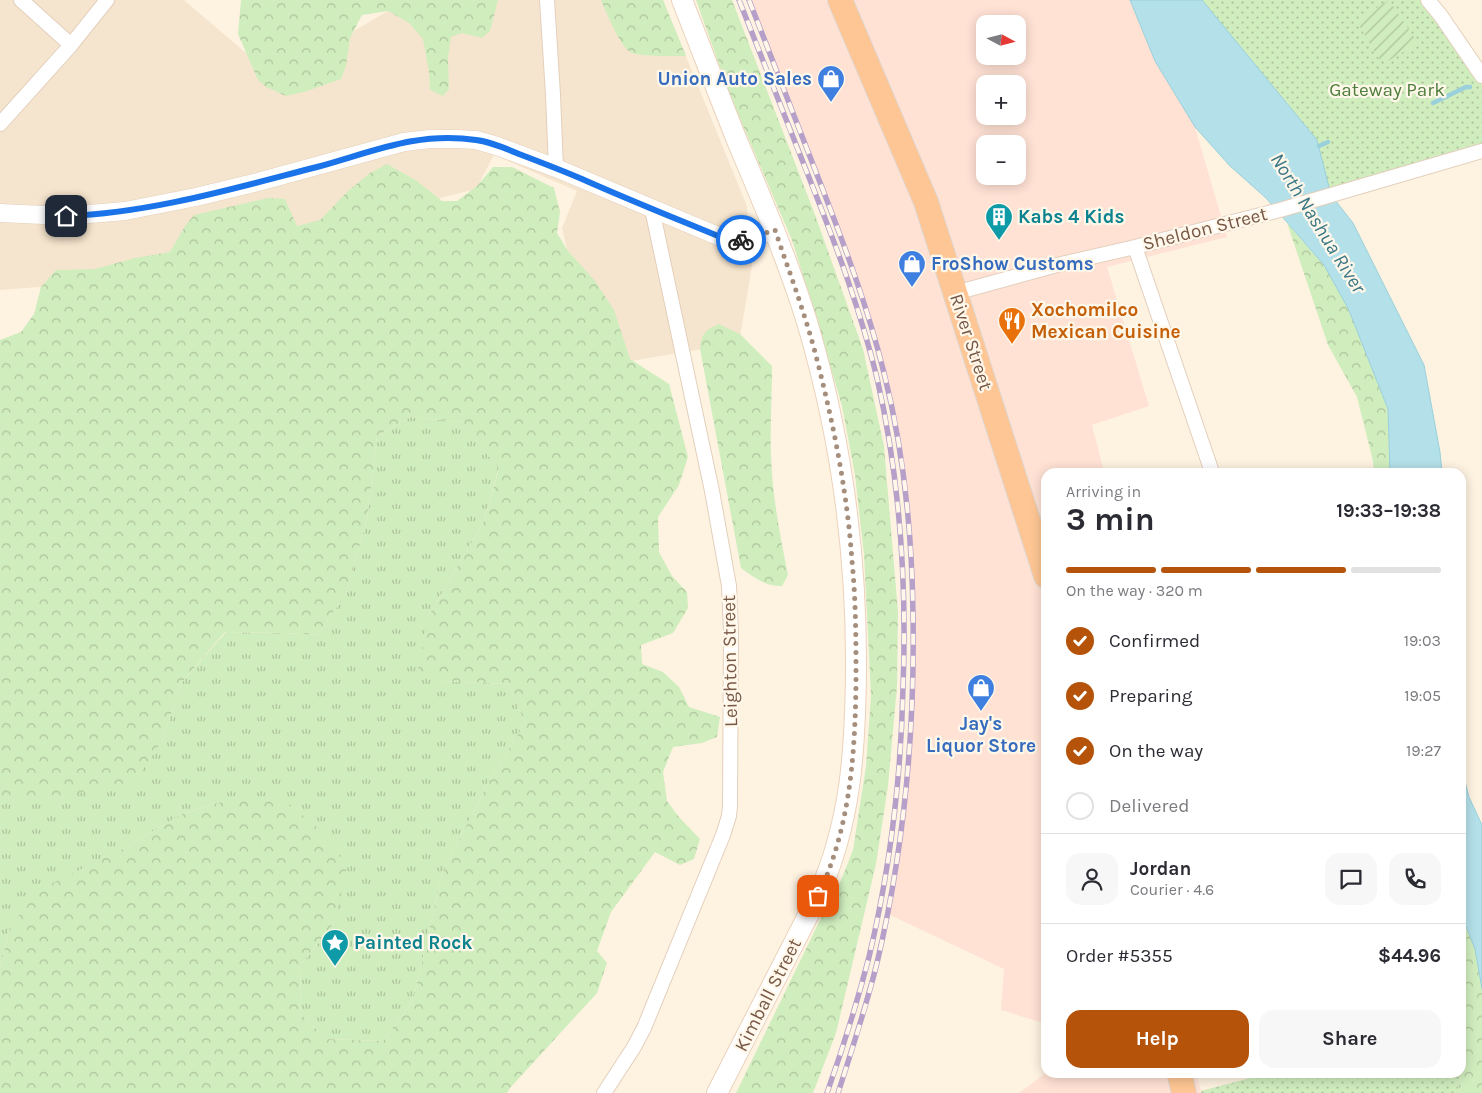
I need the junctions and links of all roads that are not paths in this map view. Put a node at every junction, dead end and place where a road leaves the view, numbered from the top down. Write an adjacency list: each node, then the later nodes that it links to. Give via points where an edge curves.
1 (21, 0): 7 (street)
2 (107, 0): 7 (street)
3 (547, 0): 11 (street)
4 (682, 0): 14 (main road, Kimball Street)
5 (840, 0): 16 (highway, River Street, via 926,202)
6 (1428, 0): 8 (street)
7 (71, 45): 9 (street)
8 (1482, 76)
9 (0, 124)
10 (1482, 151): 15 (street, Sheldon Street, via 1280,210)
11 (556, 168): 12 (street); 13 (street, via 476,140 417,140 258,182 108,214 46,216)
12 (652, 209): 14 (street, via 730,240); 20 (street, Leighton Street, via 729,586 730,806 723,835 651,1013 634,1048)
13 (0, 213)
14 (775, 230): 21 (main road, Kimball Street, via 815,351 842,476 855,607 854,741 847,804 827,876)
15 (1135, 247): 16 (street, Sheldon Street); 17 (street)
16 (955, 293): 18 (highway, River Street)
17 (1211, 468)
18 (1041, 560)
19 (1180, 1078): 22 (highway)
20 (604, 1093)
21 (717, 1093)
22 (1184, 1093)

